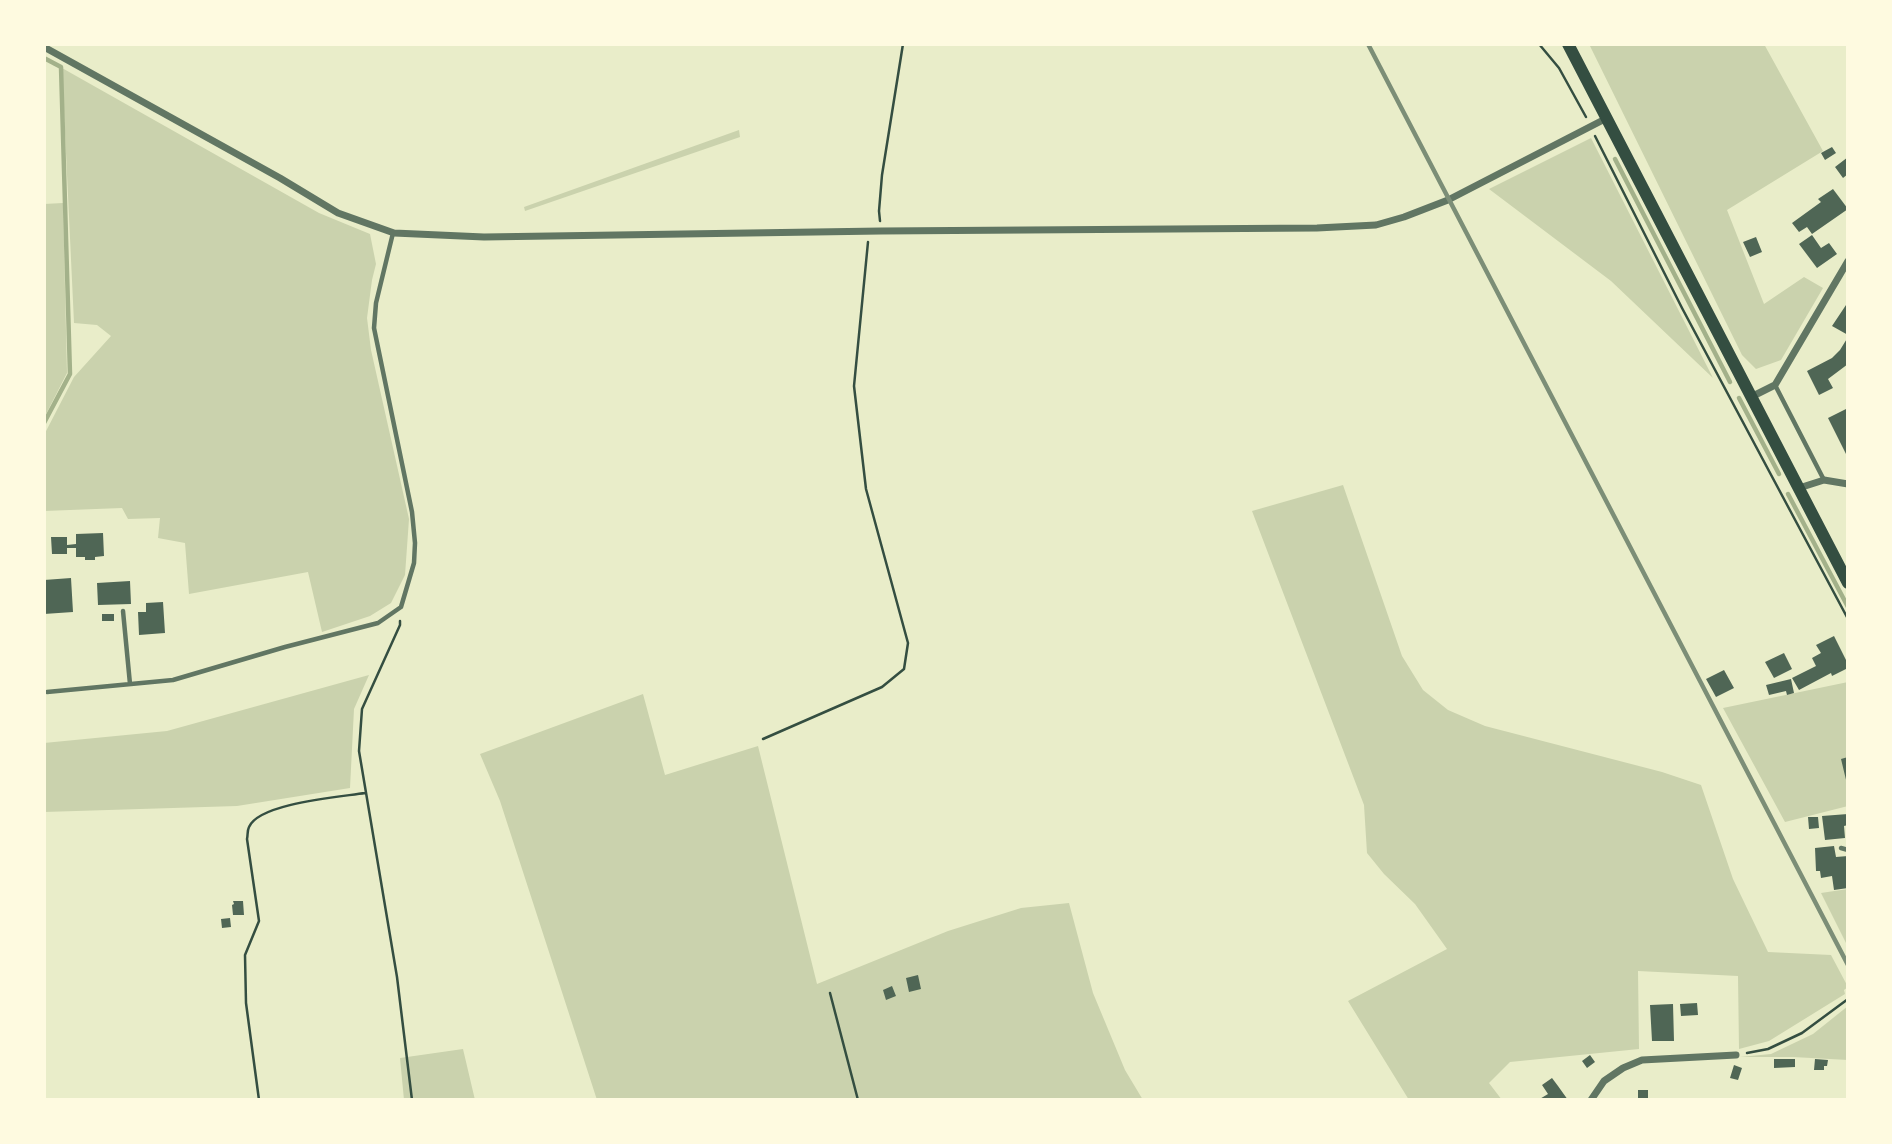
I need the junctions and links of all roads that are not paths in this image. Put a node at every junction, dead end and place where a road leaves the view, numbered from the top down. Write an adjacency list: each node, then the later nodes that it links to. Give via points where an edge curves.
1 (1568, 44): 3 (main road)
2 (44, 47): 4 (street, via 338,213)
3 (1607, 118): 4 (street, via 1448,200 1376,225 484,237); 7 (main road)
4 (394, 233): 13 (lane, via 374,328 412,512 414,563 401,607 379,623 173,680)
5 (1848, 261): 6 (street)
6 (1775, 385): 7 (street); 8 (lane)
7 (1751, 397): 10 (main road)
8 (1824, 480): 9 (street); 10 (street)
9 (1848, 484)
10 (1799, 488): 11 (main road)
11 (1848, 583)
12 (123, 611): 13 (lane)
13 (130, 684): 14 (lane)
14 (47, 692)
15 (1841, 848): 16 (lane)
16 (1848, 850)
17 (1736, 1055): 18 (street, via 1642,1060 1604,1082)
18 (1591, 1100)

